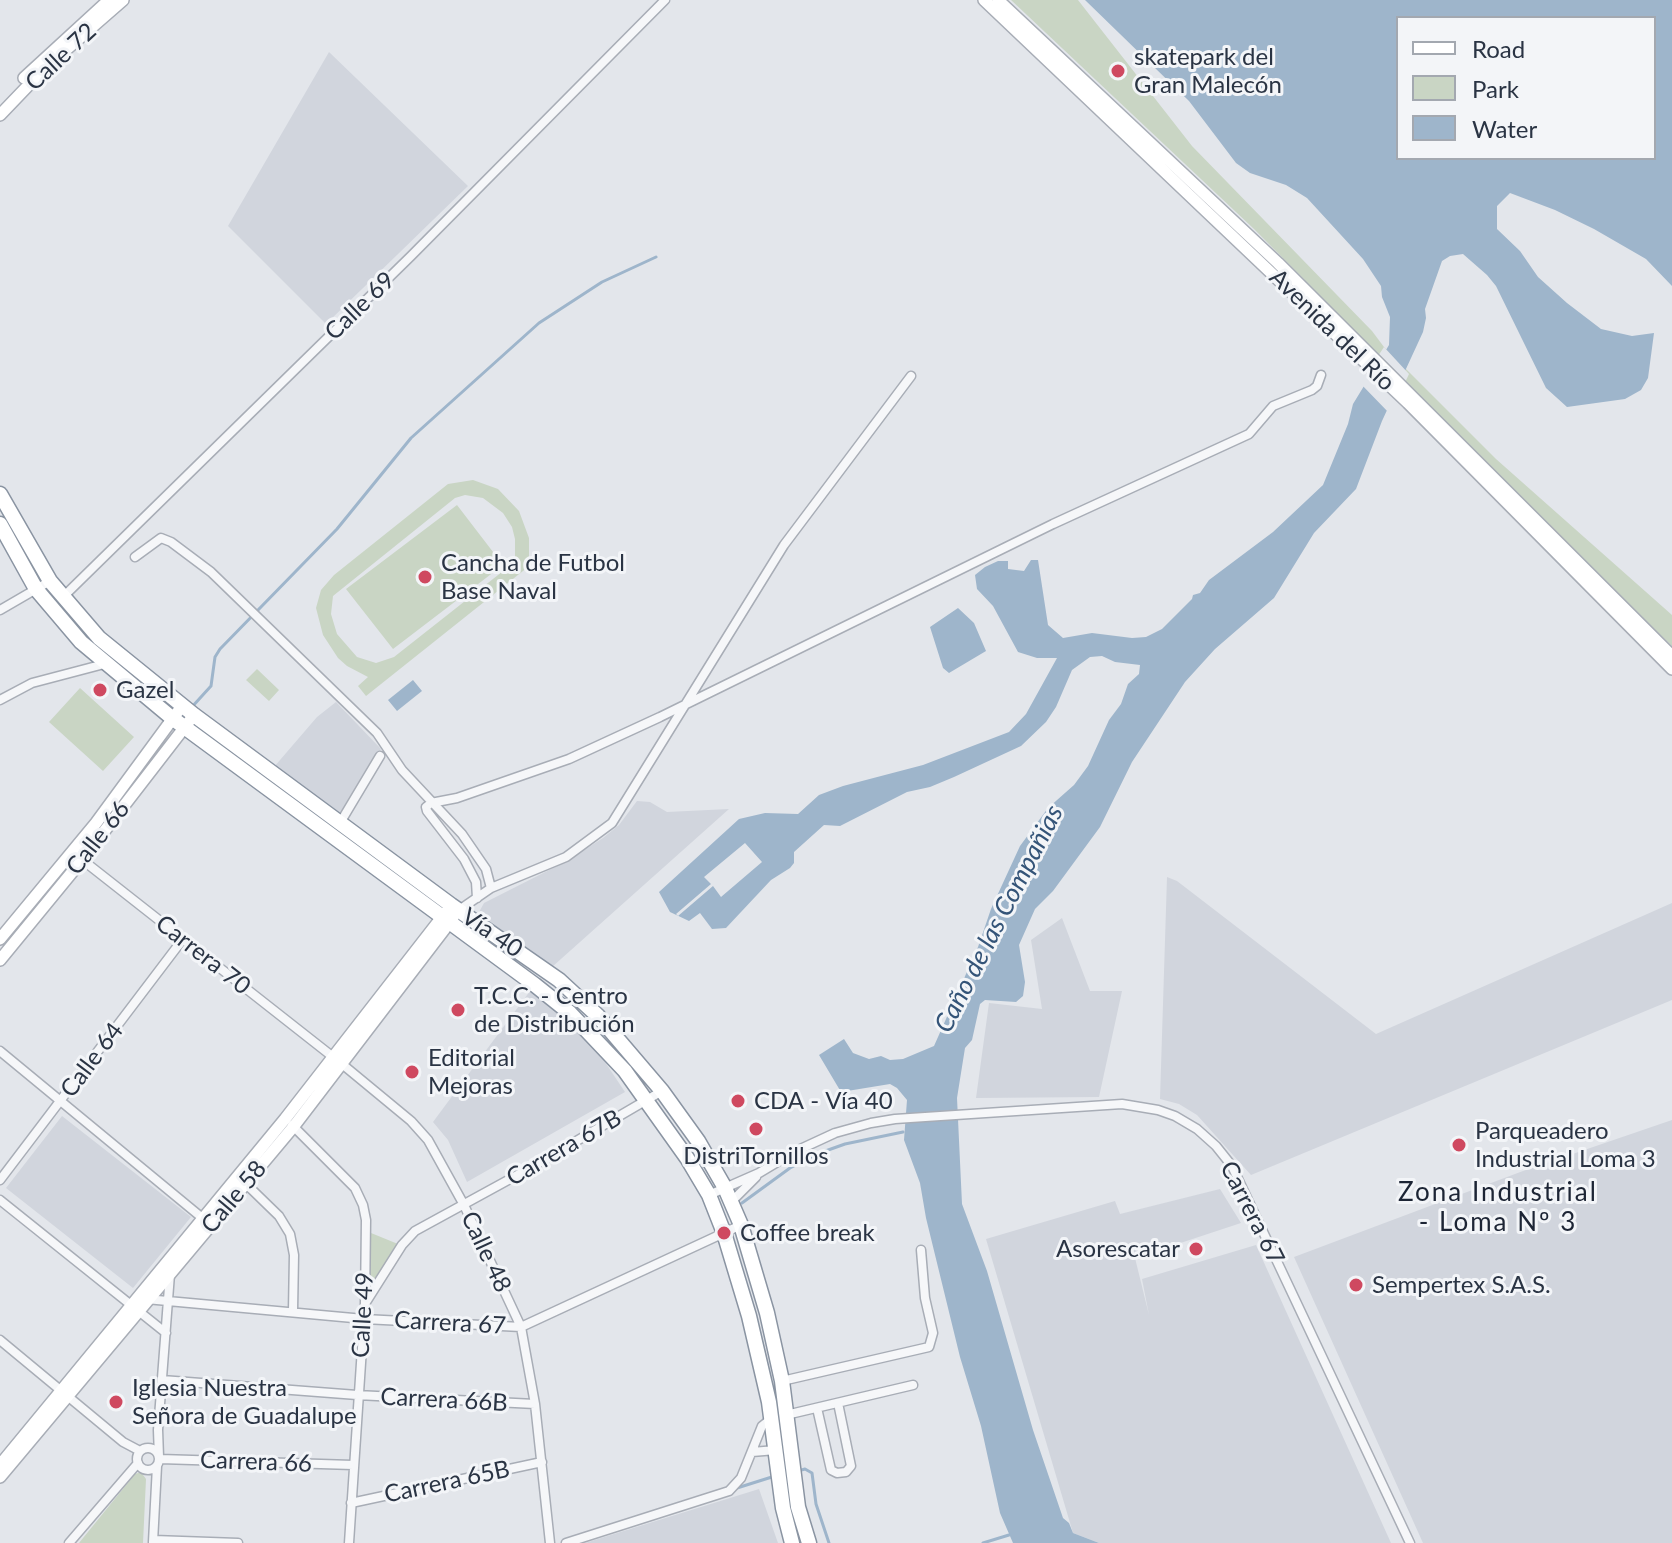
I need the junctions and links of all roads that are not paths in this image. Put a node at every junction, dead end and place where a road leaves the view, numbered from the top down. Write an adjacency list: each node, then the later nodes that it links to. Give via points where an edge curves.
1 (109, 0): 6 (main road, Calle 72)
2 (123, 0): 7 (main road, Calle 72)
3 (665, 0): 17 (street, Calle 69)
4 (984, 0): 8 (main road, Avenida del Río)
5 (998, 0): 8 (main road, Avenida del Río, via 1209,196)
6 (0, 104)
7 (0, 115)
8 (1370, 360): 11 (main road, Avenida del Río)
9 (1321, 375): 25 (street, via 1312,390 1273,406 1249,434)
10 (911, 376): 25 (street, via 784,545)
11 (1411, 400): 20 (main road, Avenida del Río); 23 (main road, Avenida del Río)
12 (0, 494): 15 (highway, Vía 40)
13 (0, 524): 16 (highway, Vía 40)
14 (135, 557): 29 (street, via 161,538 211,572 377,733)
15 (50, 581): 16 (street); 17 (highway, Vía 40)
16 (36, 589): 18 (highway, Vía 40); 19 (street)
17 (63, 598): 18 (street, Calle 69); 21 (highway, Vía 40)
18 (51, 609): 22 (highway, Vía 40)
19 (0, 610)
20 (1672, 656)
21 (124, 658): 22 (street); 26 (highway, Vía 40)
22 (106, 663): 24 (street, via 32,683); 27 (highway, Vía 40)
23 (1672, 669)
24 (0, 700)
25 (685, 704): 29 (street, via 569,759); 32 (street, via 612,823 566,857)
26 (188, 710): 27 (main road, Calle 66); 30 (highway, Vía 40)
27 (178, 723): 31 (main road, Calle 66); 35 (highway, Vía 40)
28 (380, 756): 30 (street)
29 (431, 803): 32 (street, via 478,853); 33 (street, via 427,811 464,859 476,882)
30 (340, 823): 35 (highway, Vía 40)
31 (77, 856): 34 (main road, Calle 66); 36 (main road, Calle 66); 38 (street, Carrera 70)
32 (491, 888): 33 (street)
33 (477, 898): 35 (street)
34 (27, 906): 36 (main road); 37 (main road, Calle 66)
35 (451, 913): 41 (main road, Calle 58); 42 (highway, Vía 40, via 559,980 598,1016); 43 (highway, Vía 40, via 570,1013)
36 (38, 915): 39 (main road, Calle 66)
37 (0, 939)
38 (183, 939): 41 (street, Carrera 70); 44 (street, Calle 64)
39 (0, 960)
40 (0, 1051): 44 (street)
41 (338, 1061): 45 (main road, Calle 58); 52 (street, Calle 48, via 428,1140)
42 (662, 1091): 43 (street, Carrera 67B); 50 (highway, Vía 40)
43 (647, 1100): 49 (highway, Vía 40); 52 (street, Carrera 67B)
44 (59, 1102): 47 (street, Calle 64); 53 (street)
45 (289, 1123): 48 (main road, Calle 58); 59 (street, Calle 49, via 355,1188 363,1205)
46 (759, 1173): 50 (street, Carrera 67); 50 (street, Carrera 67); 96 (street, Carrera 67, via 835,1133 895,1119 1104,1104 1140,1106 1175,1116 1197,1129 1232,1166)
47 (0, 1180)
48 (242, 1180): 53 (main road, Calle 58); 61 (street, via 290,1234)
49 (709, 1195): 50 (street, Carrera 67); 55 (highway, Vía 40)
50 (728, 1195): 54 (highway, Vía 40)
51 (0, 1200): 60 (street)
52 (464, 1205): 59 (street, Carrera 67B, via 410,1236); 63 (street, Calle 48)
53 (206, 1222): 57 (main road, Calle 58); 60 (main road, Calle 58)
54 (741, 1225): 55 (street, Carrera 67); 67 (highway, Vía 40)
55 (724, 1233): 63 (street, Carrera 67); 75 (highway, Vía 40)
56 (921, 1250): 67 (street, via 933,1333 929,1347)
57 (170, 1274): 58 (street); 60 (main road, Calle 58)
58 (168, 1301): 60 (street, Carrera 67); 61 (street, Carrera 67); 64 (street)
59 (365, 1303): 62 (street, Calle 49)
60 (139, 1304): 64 (street); 69 (main road, Calle 58)
61 (293, 1311): 62 (street, Carrera 67)
62 (364, 1319): 63 (street, Carrera 67); 70 (street, Calle 49)
63 (521, 1327): 72 (street, Calle 48)
64 (166, 1333): 66 (street)
65 (0, 1340): 69 (street)
66 (162, 1380): 70 (street, Carrera 66B); 76 (street)
67 (782, 1381): 74 (highway, Vía 40)
68 (913, 1385): 71 (street)
69 (65, 1392): 79 (street); 82 (main road, Calle 58); 84 (main road, Calle 58)
70 (357, 1395): 72 (street, Carrera 66B); 83 (street, Calle 49)
71 (838, 1403): 73 (street); 73 (street, via 851,1466 846,1472 831,1470)
72 (535, 1404): 81 (street, Calle 48)
73 (817, 1408): 74 (street)
74 (787, 1414): 75 (street); 77 (highway, Vía 40)
75 (772, 1418): 77 (highway, Vía 40); 78 (street, via 762,1426)
76 (158, 1430): 79 (street); 80 (street)
77 (781, 1451): 78 (street); 85 (highway, Vía 40)
78 (752, 1452): 93 (street, via 729,1491)
79 (140, 1458): 80 (street, Carrera 66, via 151,1469); 80 (street, via 154,1449); 86 (street); 89 (street)
80 (159, 1460): 83 (street, Carrera 66); 86 (street)
81 (542, 1462): 87 (street, Carrera 65B); 92 (street, Calle 48)
82 (0, 1465)
83 (353, 1465): 87 (street, Calle 49)
84 (0, 1477)
85 (788, 1489): 94 (highway, Vía 40); 95 (highway, Vía 40)
86 (155, 1491): 88 (street)
87 (351, 1503): 91 (street, Calle 49)
88 (154, 1541): 90 (street)
89 (69, 1543)
90 (238, 1543)
91 (349, 1543)
92 (550, 1543)
93 (566, 1543)
94 (792, 1543)
95 (809, 1543)
96 (1410, 1543)

